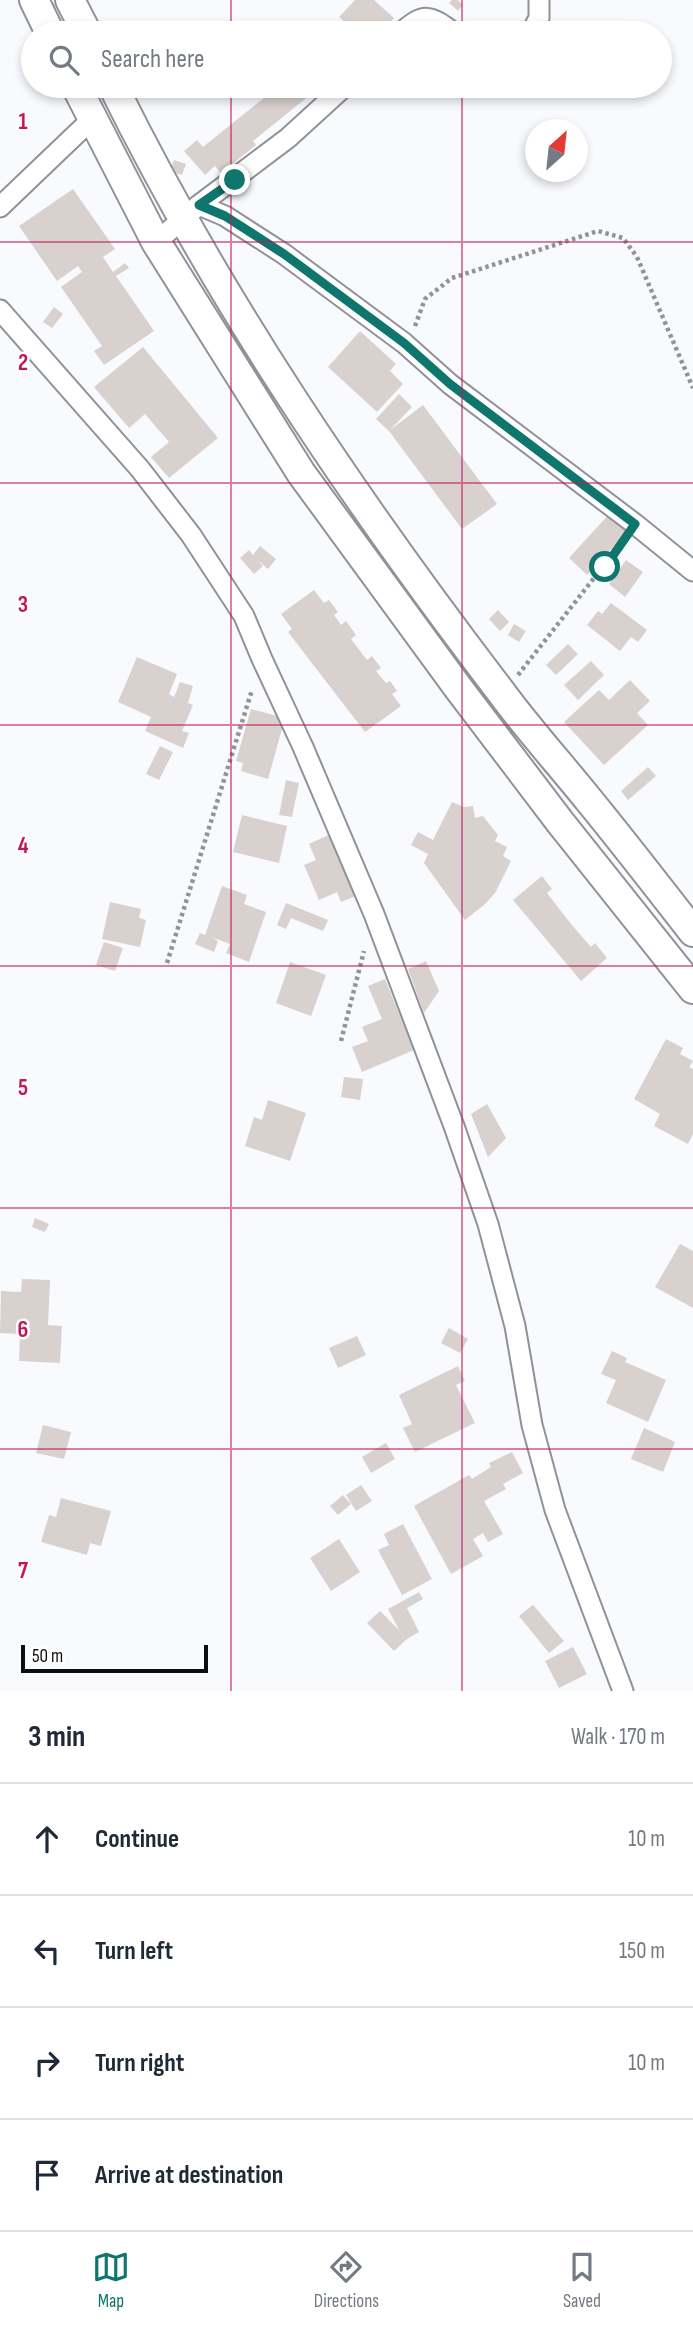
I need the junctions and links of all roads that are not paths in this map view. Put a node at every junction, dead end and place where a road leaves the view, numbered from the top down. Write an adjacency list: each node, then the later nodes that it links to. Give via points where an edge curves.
1 (34, 0): 4 (main road)
2 (70, 0): 5 (main road)
3 (539, 0): 8 (street)
4 (44, 21)
5 (81, 21)
6 (414, 21): 7 (street)
7 (435, 21)
8 (537, 21)
9 (82, 98): 12 (main road)
10 (120, 98): 14 (main road)
11 (332, 98): 14 (street, via 288,138)
12 (92, 120): 13 (street); 15 (main road)
13 (0, 207)
14 (191, 211): 15 (street); 17 (street, via 225,216 284,254); 18 (main road, via 249,333 330,455 430,598)
15 (156, 242): 19 (main road, via 301,473)
16 (0, 310): 22 (street, via 140,469 191,535 244,617 303,747 374,914 488,1224 555,1510)
17 (693, 571)
18 (588, 799): 19 (main road); 20 (main road)
19 (560, 821): 21 (main road)
20 (693, 932)
21 (693, 989)
22 (623, 1691)

